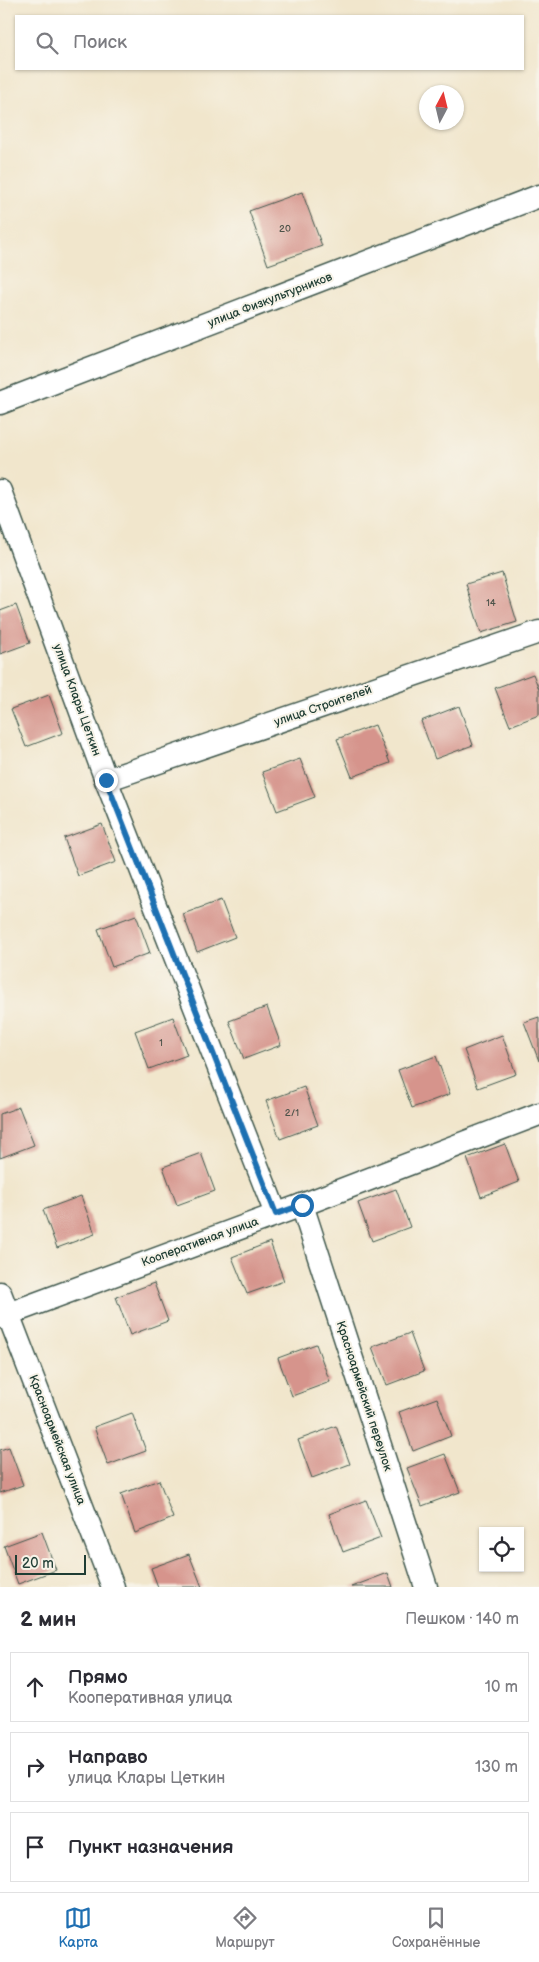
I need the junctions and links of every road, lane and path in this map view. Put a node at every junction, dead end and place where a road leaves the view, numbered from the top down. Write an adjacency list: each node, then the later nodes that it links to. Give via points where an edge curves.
1 (539, 196): 2 (street, улица Физкультурников)
2 (0, 403)
3 (0, 492): 5 (street, улица Клары Цеткин)
4 (539, 632): 5 (street, улица Строителей)
5 (106, 780): 8 (street, улица Клары Цеткин)
6 (539, 1114): 7 (street, Кооперативная улица)
7 (302, 1205): 8 (street, Кооперативная улица); 12 (street, Красноармейский переулок)
8 (276, 1214): 10 (street, Кооперативная улица)
9 (0, 1293): 10 (street, Красноармейская улица)
10 (4, 1315): 11 (street, Красноармейская улица)
11 (113, 1587)
12 (426, 1587)

